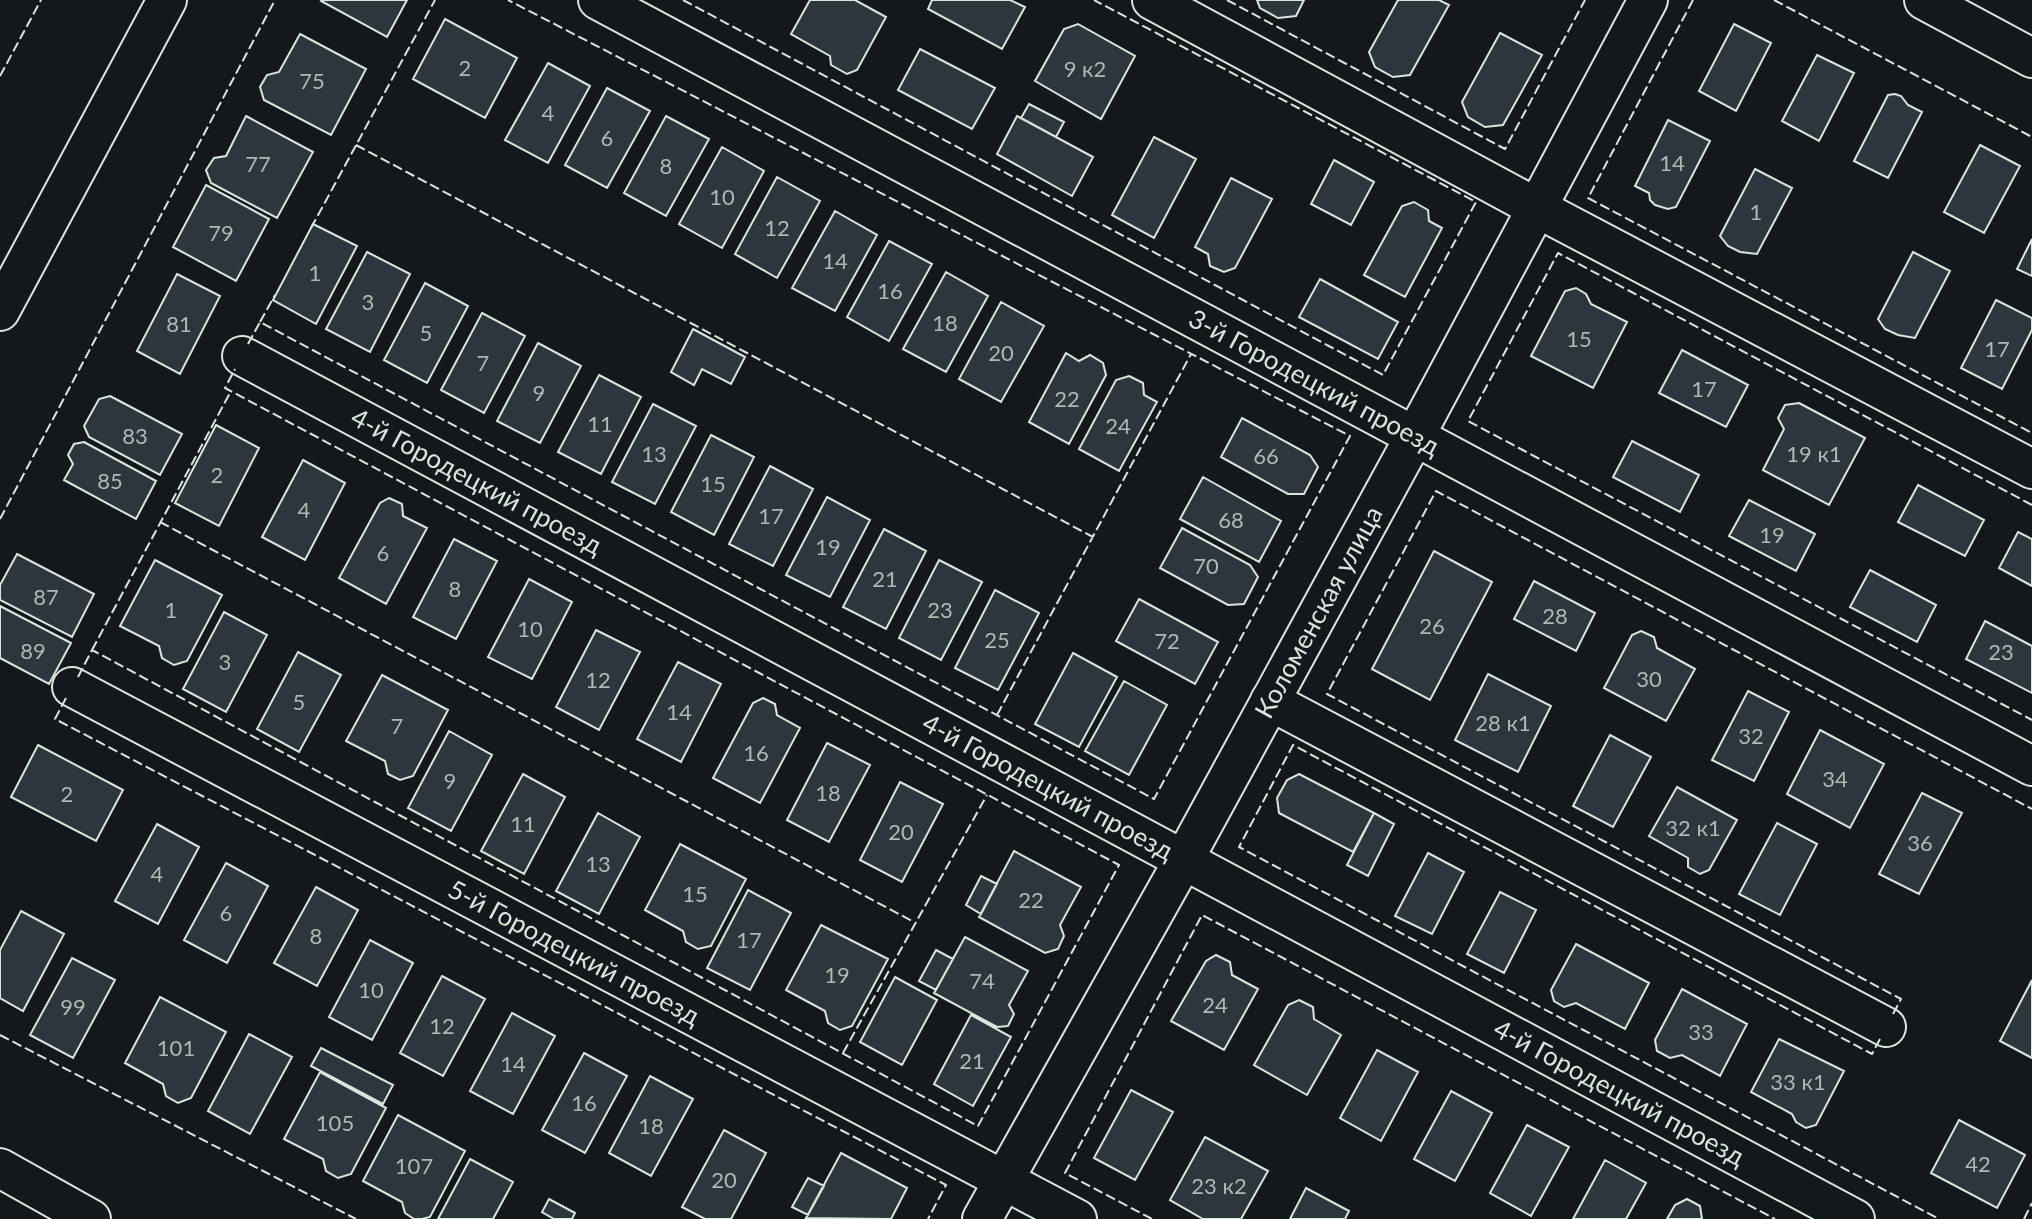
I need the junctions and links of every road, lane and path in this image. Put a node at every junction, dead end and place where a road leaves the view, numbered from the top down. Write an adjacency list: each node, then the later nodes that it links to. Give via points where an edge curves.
1 (167, 0): 8 (street)
2 (598, 0): 10 (street, 3-й Городецкий проезд)
3 (1152, 0): 7 (street)
4 (1648, 0): 7 (street, Коломенская улица)
5 (1924, 0): 6 (street)
6 (2032, 58)
7 (1537, 208): 10 (street, Коломенская улица); 11 (street)
8 (0, 311)
9 (242, 356): 15 (street, 4-й Городецкий проезд)
10 (1415, 436): 13 (street, Коломенская улица); 14 (street, 3-й Городецкий проезд)
11 (2032, 469)
12 (72, 687): 18 (street, 5-й Городецкий проезд)
13 (1270, 701): 15 (street, Коломенская улица); 16 (street)
14 (2032, 766)
15 (1183, 861): 18 (street, Коломенская улица); 22 (street, 4-й Городецкий проезд)
16 (1886, 1027)
17 (0, 1168): 19 (street)
18 (1004, 1179): 20 (street, Коломенская улица); 21 (street, 5-й Городецкий проезд)
19 (91, 1219)
20 (982, 1219)
21 (1077, 1219)
22 (1855, 1219)

